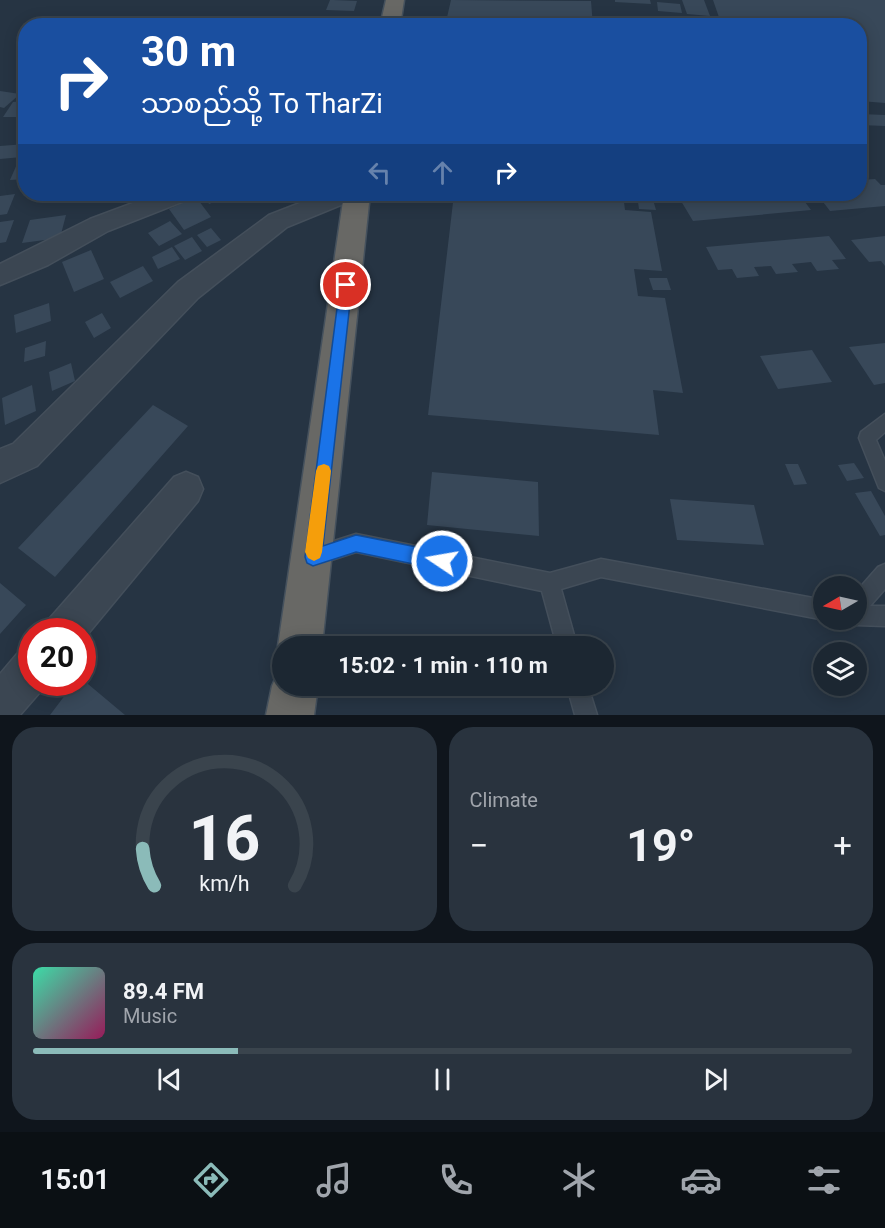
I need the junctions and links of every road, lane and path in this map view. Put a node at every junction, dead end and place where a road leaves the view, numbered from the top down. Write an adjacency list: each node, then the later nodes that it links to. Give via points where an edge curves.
1 (395, 0): 2 (highway)
2 (392, 18)
3 (160, 201): 6 (street, via 99,225)
4 (328, 201): 8 (street, via 278,221 188,290 24,454)
5 (356, 201): 11 (highway)
6 (0, 274)
7 (885, 422): 9 (lane, via 867,438)
8 (0, 466)
9 (885, 482)
10 (186, 489): 18 (street)
11 (313, 557): 13 (lane, via 356,543); 19 (highway)
12 (885, 574): 14 (lane)
13 (550, 583): 15 (lane, via 601,568); 20 (lane)
14 (867, 594)
15 (813, 608)
16 (867, 615): 17 (lane)
17 (885, 616)
18 (76, 618)
19 (301, 636)
20 (564, 636)
21 (18, 685): 24 (street)
22 (293, 696): 25 (highway)
23 (581, 696): 26 (lane)
24 (0, 706)
25 (290, 715)
26 (586, 715)

